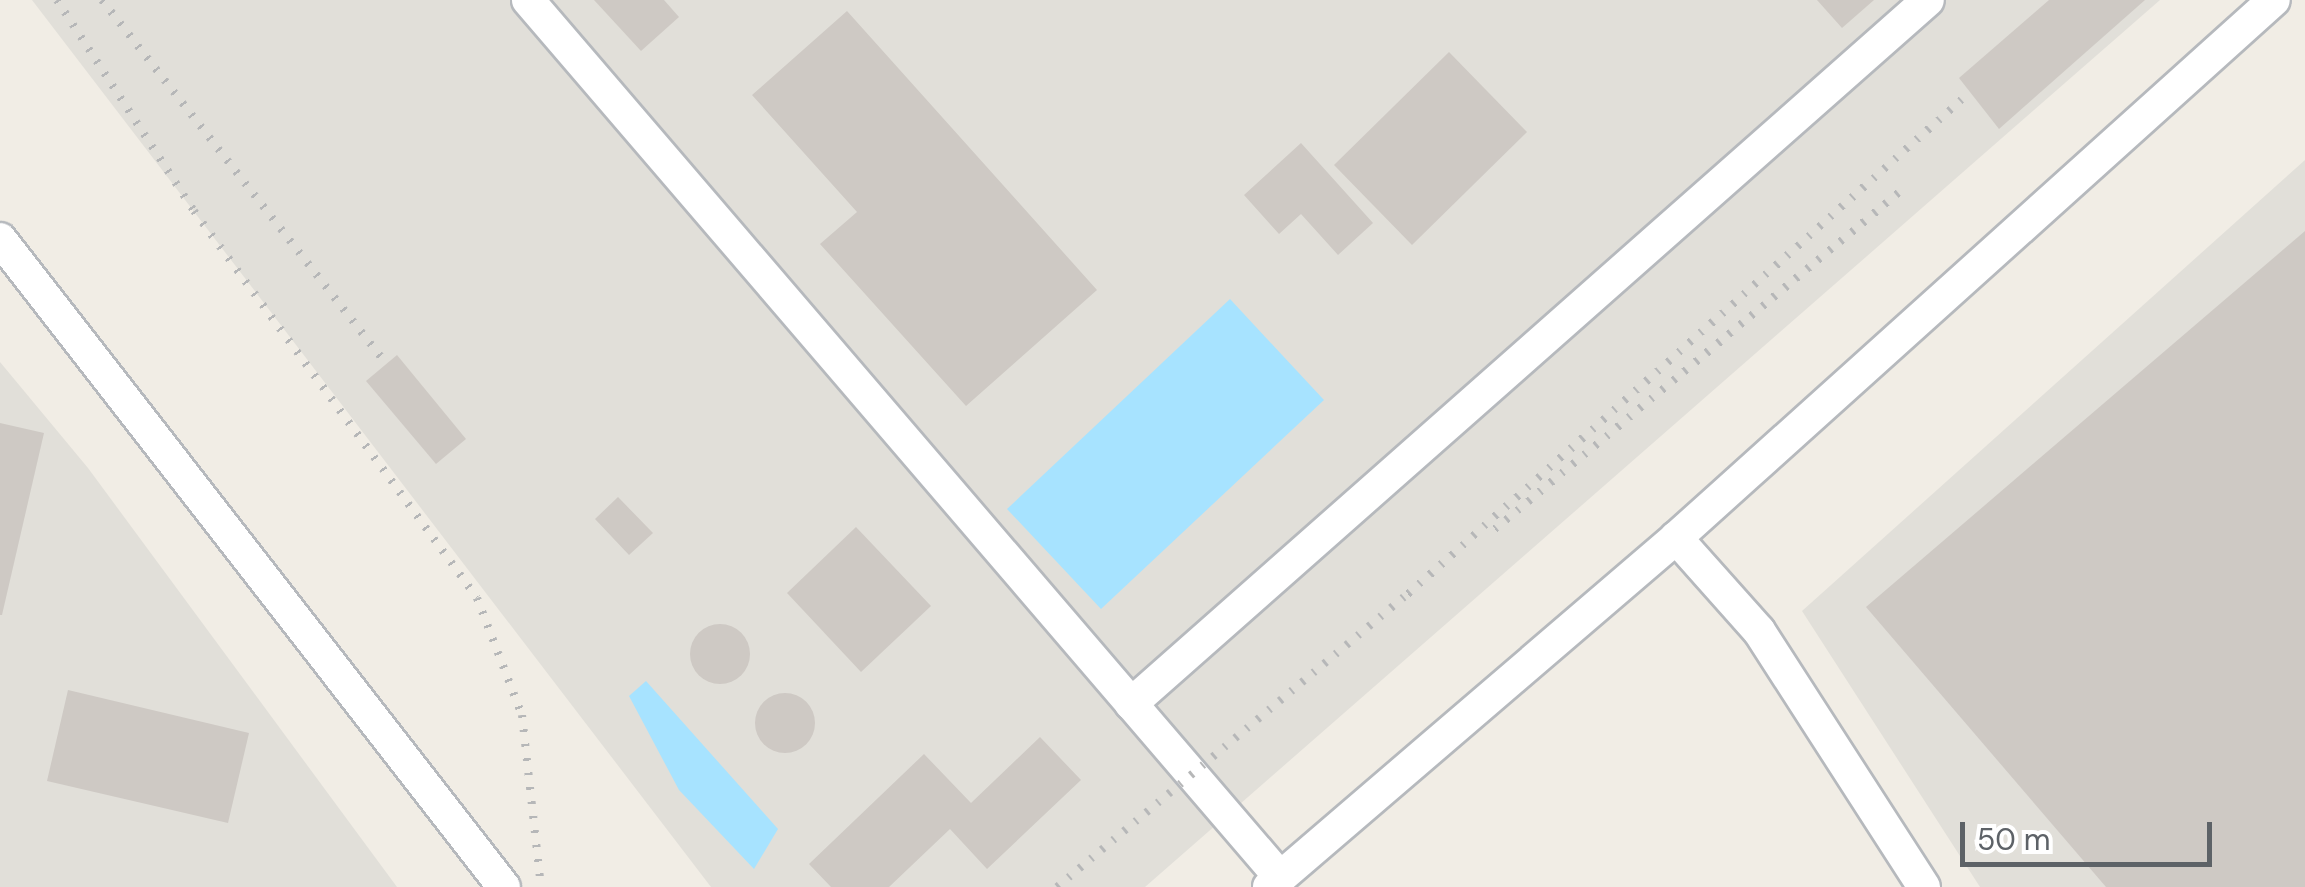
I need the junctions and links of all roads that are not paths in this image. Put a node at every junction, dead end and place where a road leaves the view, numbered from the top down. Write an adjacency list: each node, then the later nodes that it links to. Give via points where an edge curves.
1 (528, 0): 6 (lane)
2 (1928, 0): 6 (lane)
3 (2274, 0): 5 (lane)
4 (0, 239): 8 (lane)
5 (1676, 538): 7 (lane); 9 (lane, via 1759,631)
6 (1131, 704): 7 (lane)
7 (1274, 882)
8 (504, 887)
9 (1924, 887)

